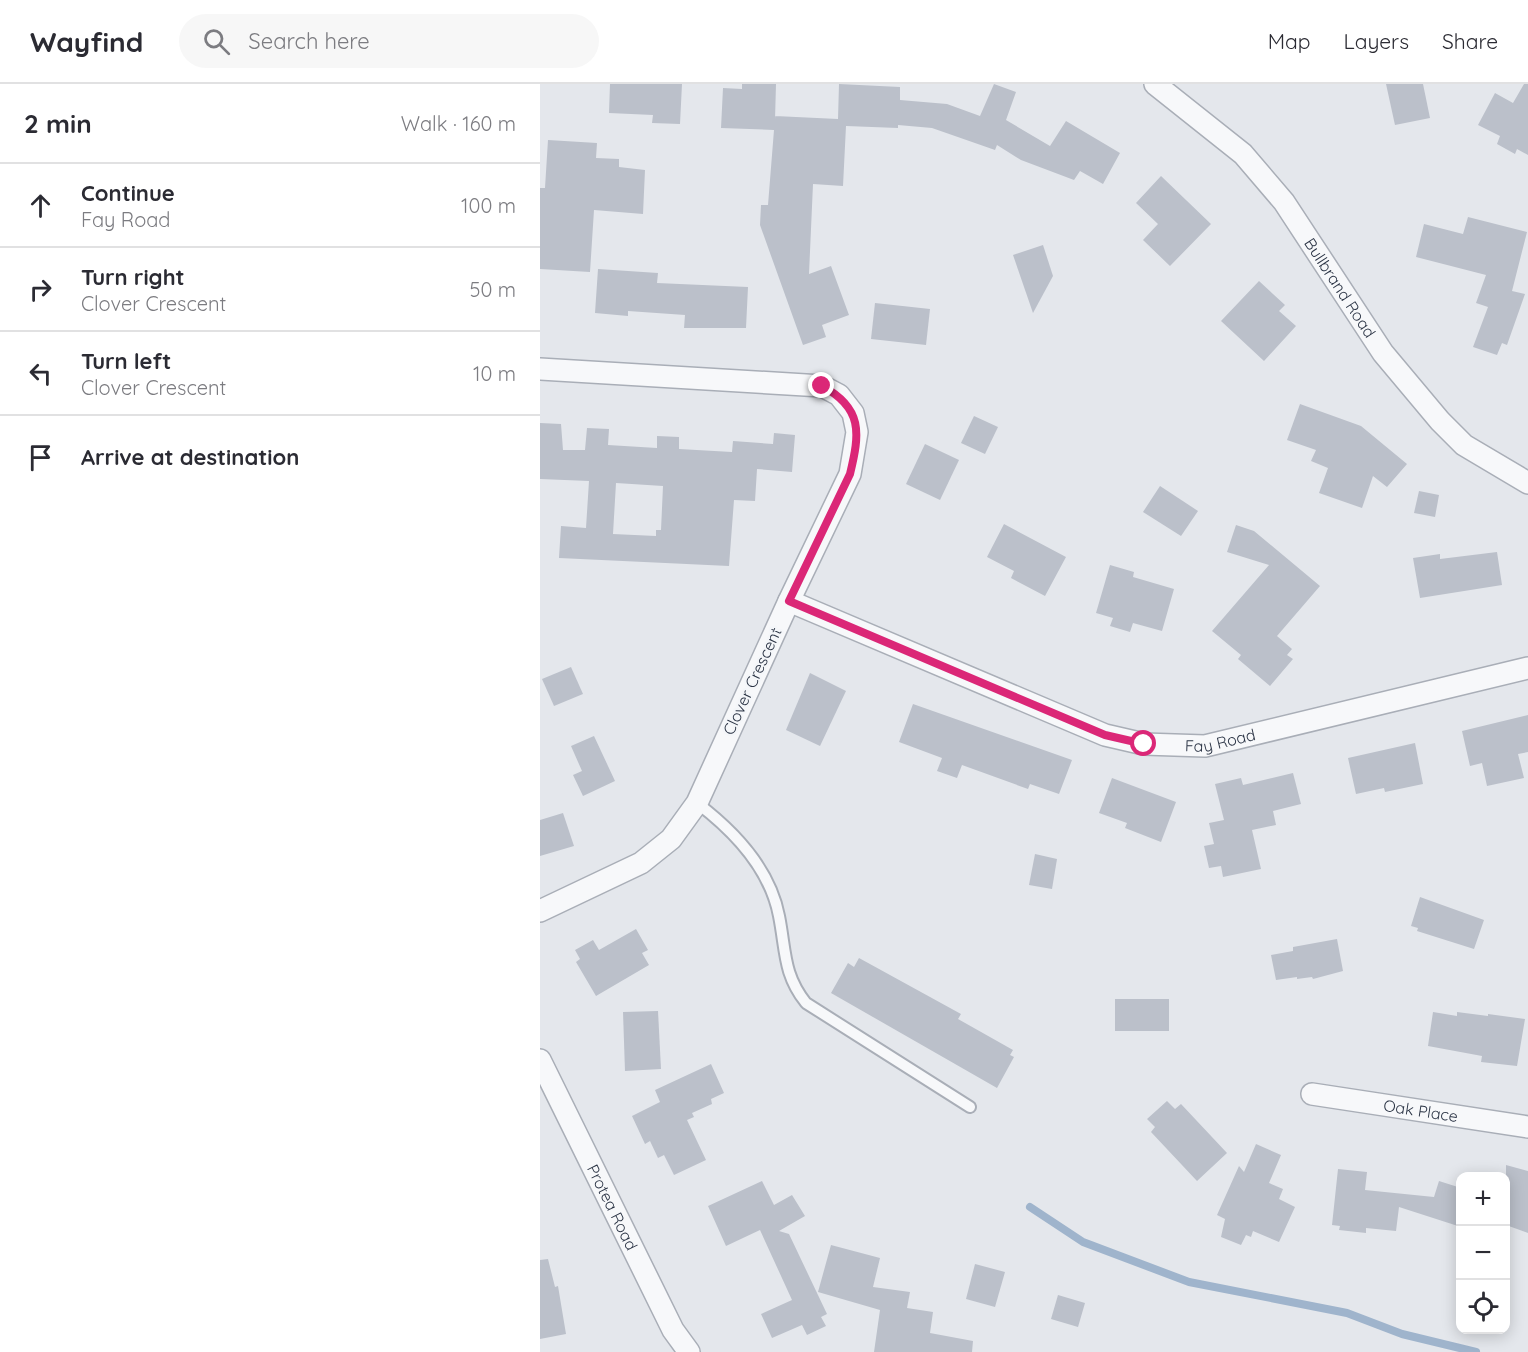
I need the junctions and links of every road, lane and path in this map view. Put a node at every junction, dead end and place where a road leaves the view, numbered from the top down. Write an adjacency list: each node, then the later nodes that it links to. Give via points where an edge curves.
1 (1155, 84): 3 (street, Bullbrand Road, via 1242,154 1277,194 1383,353 1440,421 1464,445)
2 (540, 369): 4 (street, Clover Crescent, via 822,386 839,395 853,412 857,432 850,474)
3 (1528, 483)
4 (789, 601): 5 (street, Fay Road, via 1105,735 1144,744 1205,746); 6 (street, Clover Crescent)
5 (1528, 668)
6 (697, 803): 7 (street, Clover Crescent, via 671,839 641,863); 10 (lane, via 723,822 769,885 779,915 786,968 806,1003)
7 (540, 911)
8 (540, 1060): 12 (street, Protea Road, via 673,1330)
9 (1312, 1094): 11 (street, Oak Place)
10 (970, 1107)
11 (1528, 1127)
12 (689, 1352)

